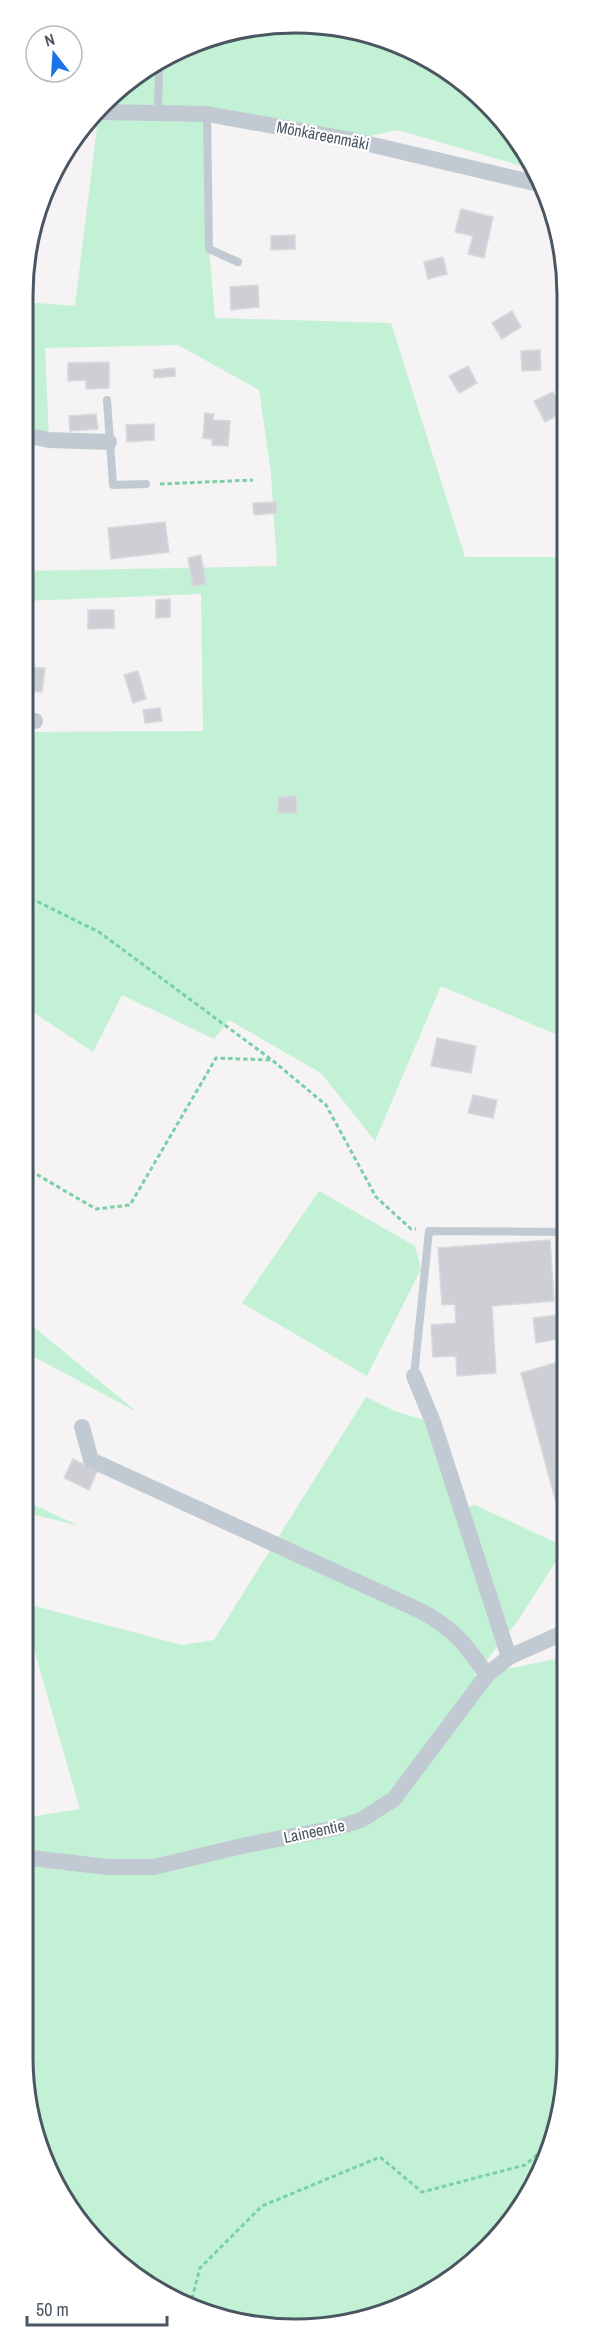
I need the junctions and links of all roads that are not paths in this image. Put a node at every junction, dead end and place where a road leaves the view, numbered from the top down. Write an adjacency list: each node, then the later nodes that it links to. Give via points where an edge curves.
1 (159, 71): 3 (lane)
2 (108, 112): 3 (street, Mönkäreenmäki)
3 (158, 113): 4 (street, Mönkäreenmäki)
4 (207, 114): 5 (street, Mönkäreenmäki, via 352,140); 6 (lane, via 209,249)
5 (531, 182)
6 (238, 262)
7 (107, 400): 9 (lane)
8 (33, 437): 9 (street)
9 (109, 442): 10 (lane, via 113,485)
10 (146, 484)
11 (557, 1232): 12 (lane, via 429,1231)
12 (414, 1376): 15 (street, via 433,1422)
13 (82, 1427): 16 (street, via 91,1460 423,1612 463,1641)
14 (557, 1639): 15 (street, Laineentie)
15 (509, 1657): 16 (street, Laineentie)
16 (488, 1675): 17 (street, Laineentie, via 394,1799 361,1820 154,1867 107,1867)
17 (33, 1858)

